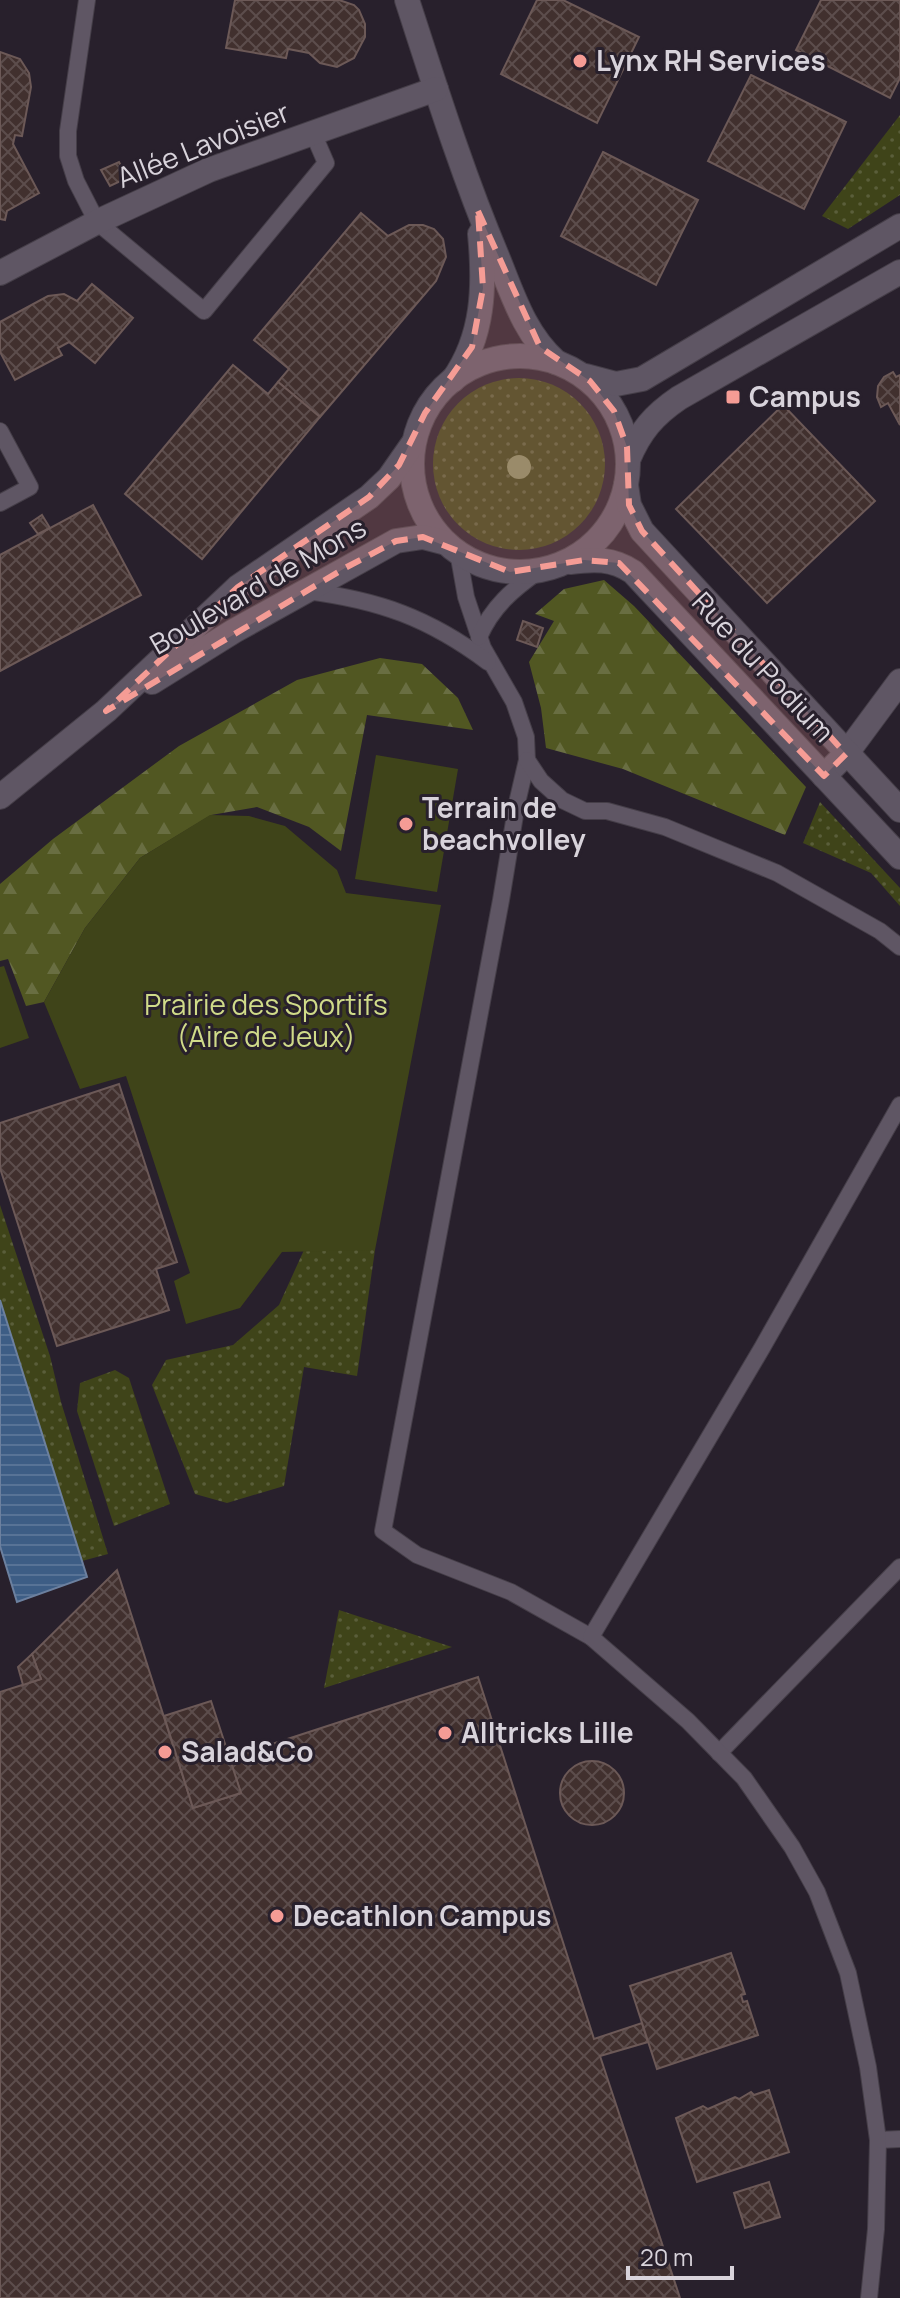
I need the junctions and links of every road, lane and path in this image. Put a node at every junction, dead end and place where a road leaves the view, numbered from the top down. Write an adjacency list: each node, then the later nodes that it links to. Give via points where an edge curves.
1 (87, 0): 6 (lane, via 68,156)
2 (407, 0): 3 (main road)
3 (436, 89): 4 (main road, Allée Lavoisier); 5 (main road)
4 (313, 133): 6 (main road, Allée Lavoisier, via 209,170); 6 (lane, via 326,163 204,311)
5 (478, 211): 10 (main road, via 519,312); 12 (main road, via 480,316 472,347)
6 (97, 222): 9 (main road, Allée Lavoisier)
7 (900, 226): 11 (main road, via 642,379 616,384)
8 (900, 272): 15 (main road, via 679,398 647,423)
9 (0, 273)
10 (556, 362): 11 (main road); 12 (main road, via 502,358)
11 (579, 374): 15 (main road, via 614,411)
12 (453, 380): 14 (main road, via 433,401)
13 (0, 431): 17 (lane, via 30,487)
14 (415, 439): 18 (main road, via 412,468 417,495 428,521); 25 (main road, Boulevard de Mons, via 369,497 238,587)
15 (628, 460): 16 (main road)
16 (626, 485): 19 (main road, via 604,531); 26 (main road, Rue du Podium, via 642,531)
17 (0, 503)
18 (452, 548): 20 (main road, via 496,569); 21 (main road, Boulevard de Mons, via 423,537 403,538); 22 (lane)
19 (563, 563): 20 (main road); 28 (main road, Rue du Podium, via 603,559 633,572)
20 (539, 571): 22 (lane, via 498,605)
21 (306, 591): 23 (lane, via 415,617); 25 (main road, Boulevard de Mons)
22 (479, 637): 23 (lane)
23 (491, 664): 27 (lane, via 520,715)
24 (900, 681): 26 (main road)
25 (106, 711): 29 (main road, Boulevard de Mons)
26 (846, 754): 28 (main road); 30 (main road, Rue du Podium)
27 (527, 760): 32 (lane, via 562,800 585,811 607,811 665,827 777,873); 35 (lane, via 383,1531 417,1555 511,1592)
28 (824, 776): 31 (main road, Rue du Podium)
29 (0, 797)
30 (900, 810)
31 (900, 857)
32 (900, 947)
33 (900, 1105): 35 (lane)
34 (900, 1567): 36 (lane)
35 (591, 1637): 36 (lane)
36 (719, 1753): 38 (lane, via 744,1778 817,1892 848,1973)
37 (900, 2139): 38 (lane)
38 (878, 2140): 39 (lane)
39 (869, 2298)

